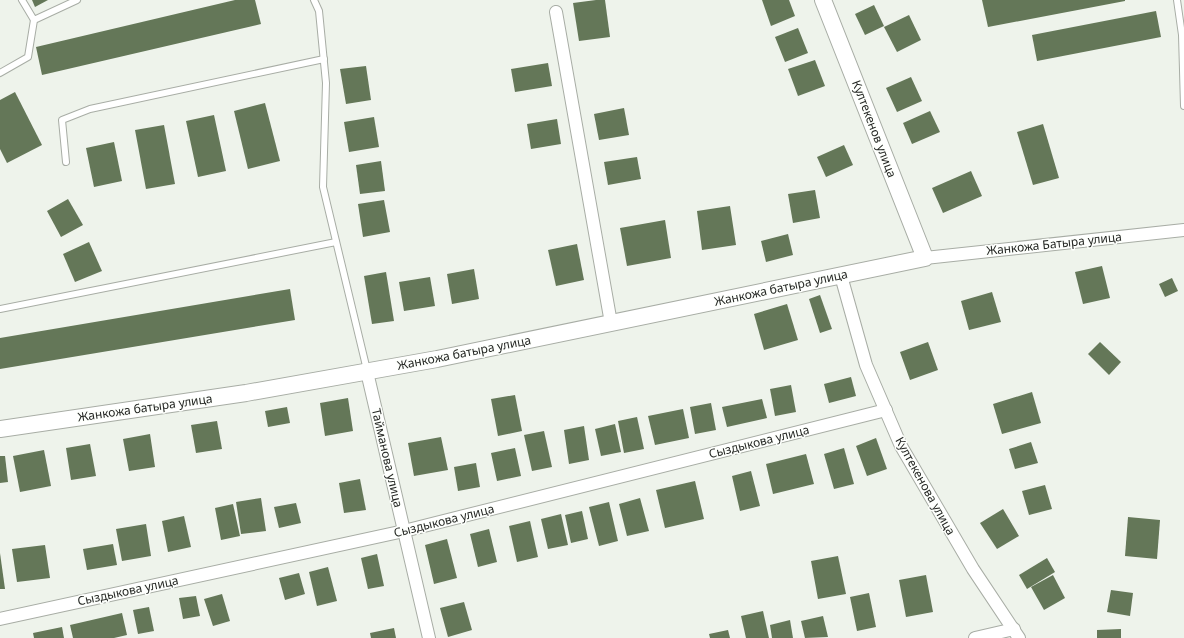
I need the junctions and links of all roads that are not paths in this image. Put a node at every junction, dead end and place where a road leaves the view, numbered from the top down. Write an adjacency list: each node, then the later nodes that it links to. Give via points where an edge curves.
1 (22, 0): 7 (lane)
2 (77, 0): 7 (lane)
3 (314, 0): 8 (lane, via 319,11)
4 (823, 0): 14 (street, Култекенов улица)
5 (1177, 0): 10 (lane, via 1182,35)
6 (556, 12): 17 (street)
7 (34, 20): 9 (lane, via 28,57)
8 (324, 59): 11 (lane, via 90,109 62,120); 13 (lane, via 326,83 323,187)
9 (0, 73)
10 (1184, 106)
11 (66, 162)
12 (1184, 230): 14 (street, Жанкожа Батыра улица)
13 (336, 242): 16 (lane); 18 (lane)
14 (925, 258): 15 (street, Жанкожа батыра улица)
15 (841, 276): 17 (street, Жанкожа батыра улица); 19 (street, Култекенова улица, via 866,365)
16 (0, 309)
17 (611, 323): 18 (street, Жанкожа батыра улица)
18 (367, 372): 20 (street, Жанкожа батыра улица, via 246,393); 21 (street, Тайманова улица)
19 (886, 410): 21 (street, Сыздыкова улица); 23 (street, Култекенова улица, via 901,446 969,562)
20 (0, 429)
21 (404, 531): 22 (street, Сыздыкова улица); 24 (street, Тайманова улица)
22 (0, 619)
23 (1017, 633): 25 (street)
24 (429, 638)
25 (975, 638)

